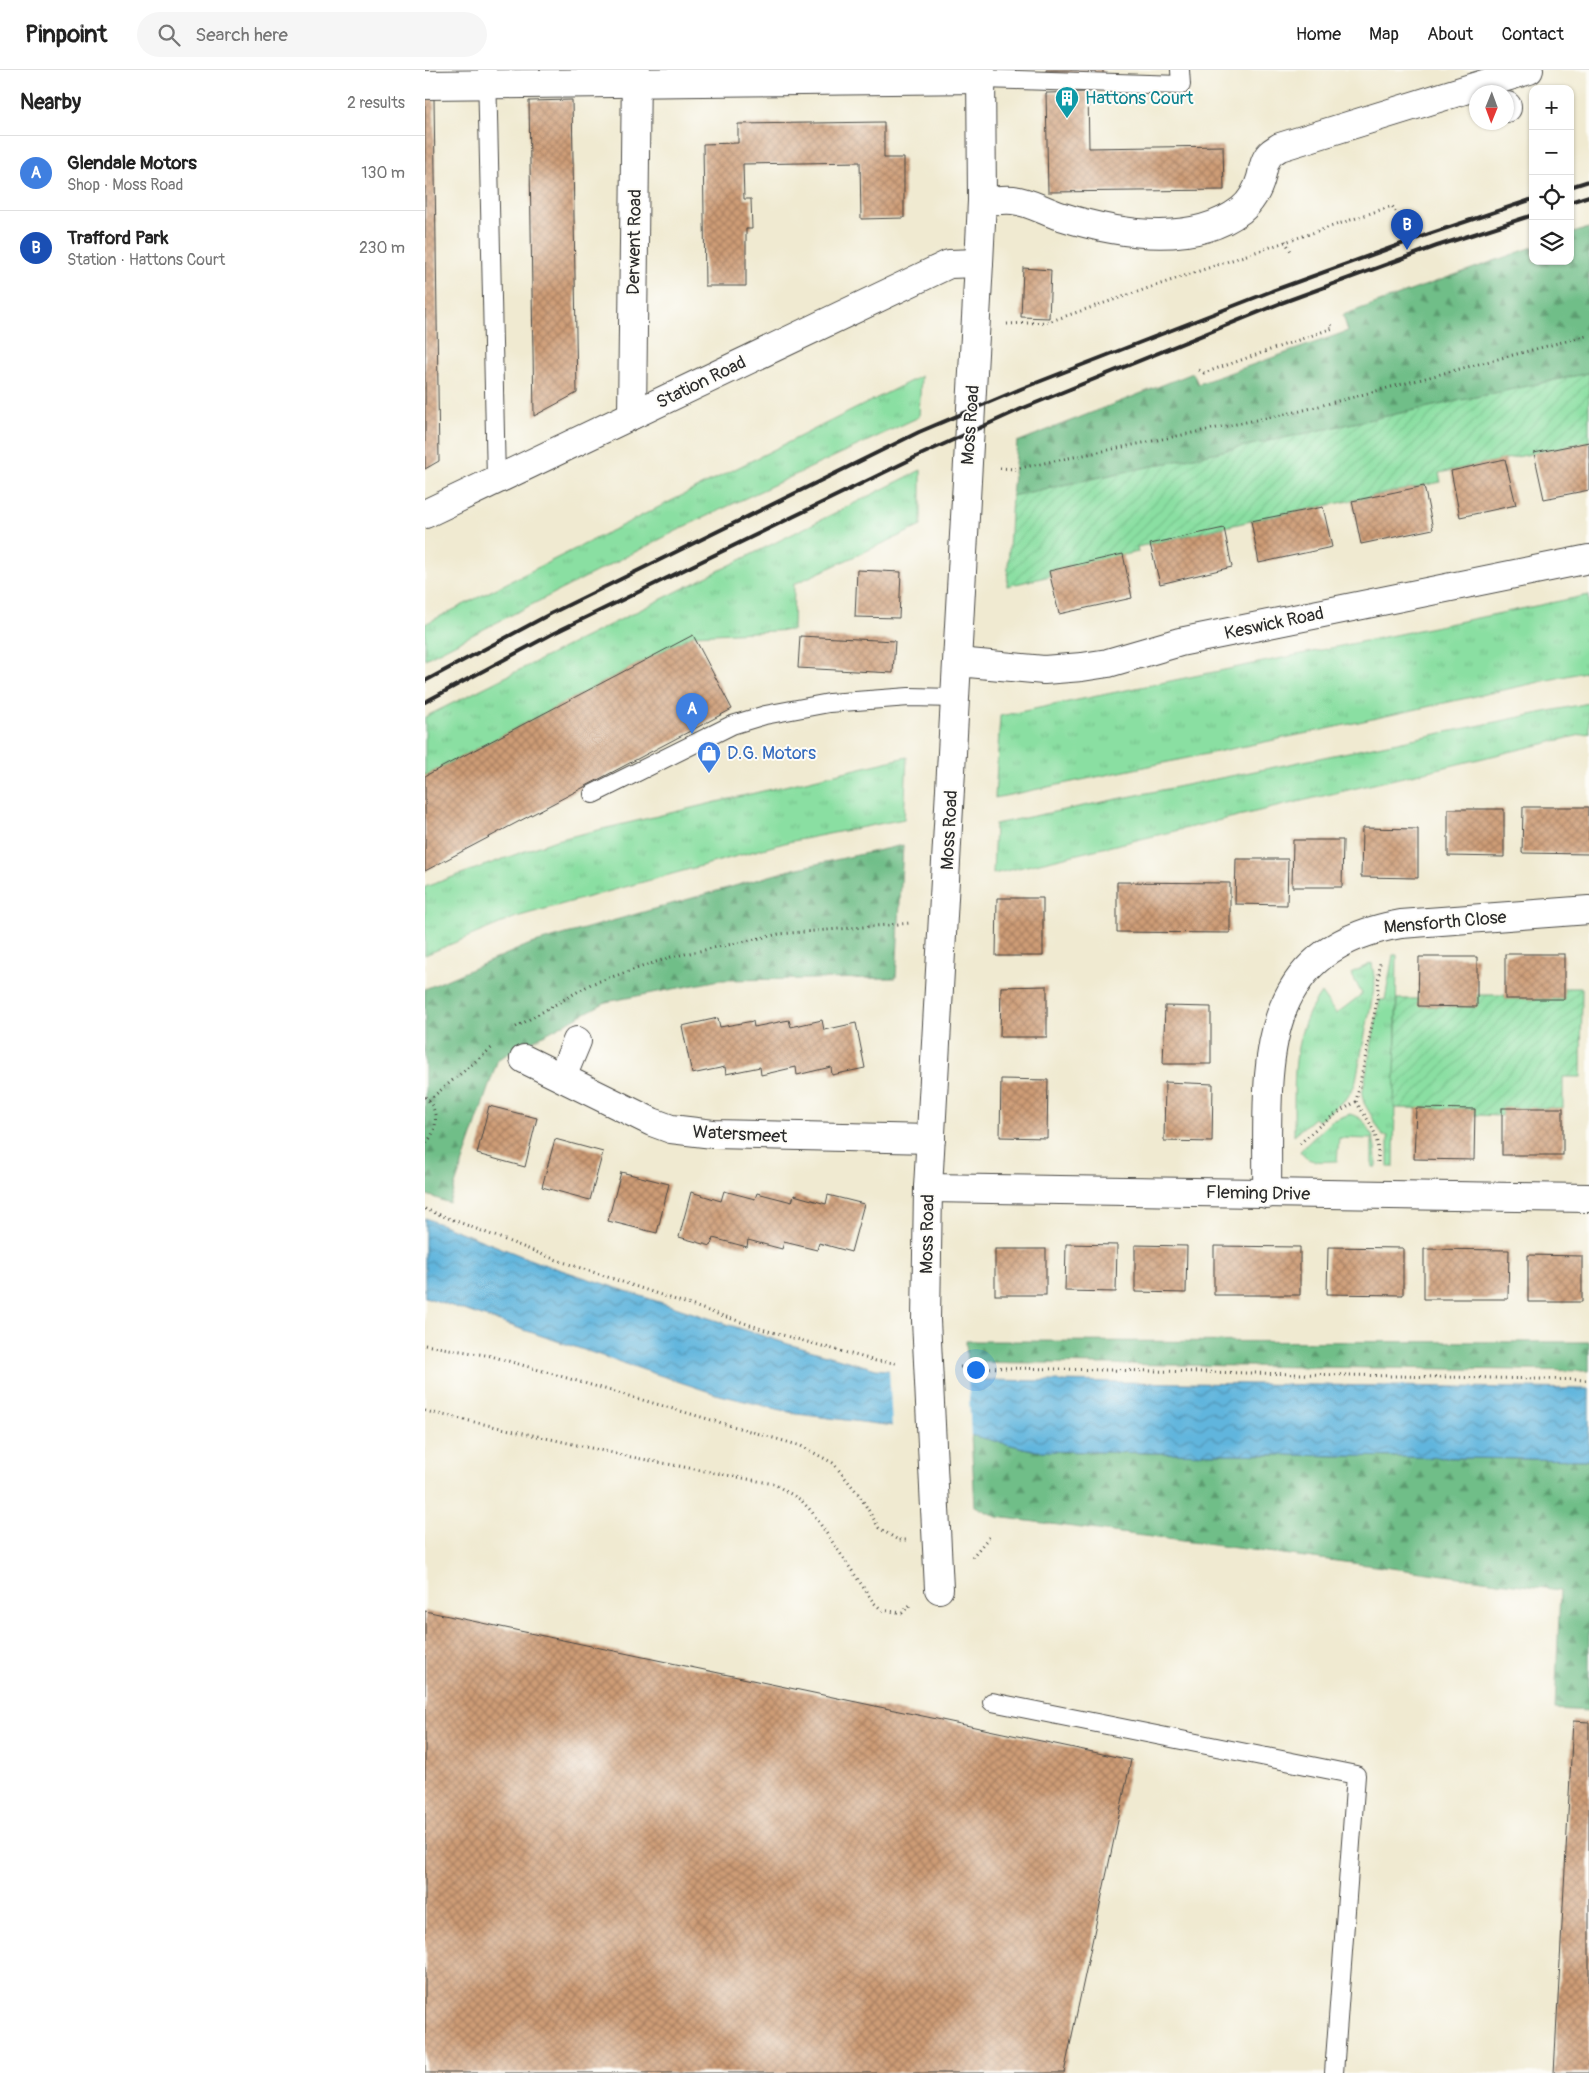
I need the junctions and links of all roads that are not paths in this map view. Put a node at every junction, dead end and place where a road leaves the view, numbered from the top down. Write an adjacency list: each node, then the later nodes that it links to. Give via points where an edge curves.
1 (1180, 70): 4 (lane, via 1181,84)
2 (1529, 70): 8 (street)
3 (784, 75): 4 (street); 5 (street)
4 (981, 75): 10 (street, Moss Road)
5 (636, 77): 6 (street); 12 (street, Derwent Road)
6 (487, 78): 7 (street); 13 (lane)
7 (425, 85)
8 (1502, 85)
9 (1469, 95): 10 (street, via 1280,147 1270,154 1255,194 1241,209 1222,221 1201,228 1149,234 1120,231 1057,215 1035,205 1012,200)
10 (982, 201): 11 (street, Moss Road)
11 (979, 263): 12 (street, Station Road, via 949,264); 16 (street, Moss Road)
12 (633, 415): 13 (street, Station Road)
13 (496, 480): 14 (street, Station Road)
14 (425, 514)
15 (1589, 559): 16 (street, Keswick Road, via 1180,642 1083,668 1044,670)
16 (958, 662): 17 (street, Moss Road)
17 (957, 698): 18 (lane, via 909,697 839,702 765,715 732,725); 23 (street, Moss Road)
18 (593, 794)
19 (1589, 910): 25 (street, Mensforth Close, via 1376,928 1325,954 1304,971 1289,993 1272,1043 1268,1070)
20 (577, 1041): 22 (street)
21 (524, 1059): 22 (street, Watersmeet)
22 (562, 1077): 23 (street, Watersmeet, via 671,1129 713,1134)
23 (931, 1139): 24 (street, Moss Road)
24 (928, 1188): 25 (street, Fleming Drive); 27 (street, Moss Road, bridge, via 926,1320)
25 (1267, 1194): 26 (street, Fleming Drive)
26 (1589, 1198)
27 (939, 1590)
28 (992, 1702): 29 (lane, via 1356,1775)
29 (1334, 2073)

